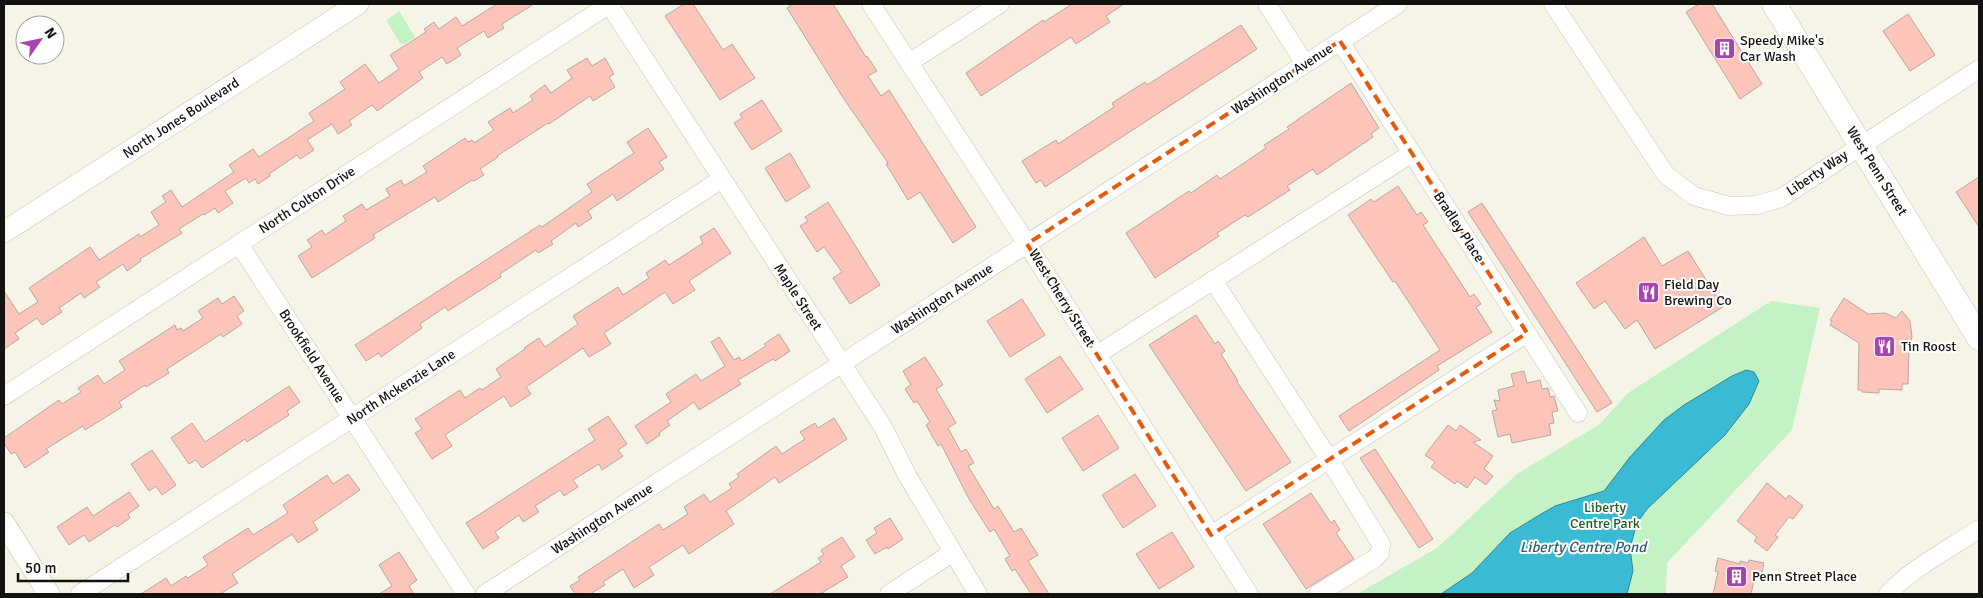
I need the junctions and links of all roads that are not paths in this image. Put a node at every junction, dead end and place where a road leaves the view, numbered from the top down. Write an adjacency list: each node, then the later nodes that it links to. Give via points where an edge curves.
1 (358, 4): 16 (street, North Jones Boulevard)
2 (610, 4): 15 (street, Maple Street); 17 (street, North Colton Drive)
3 (871, 4): 10 (street, West Cherry Street)
4 (1000, 4): 10 (street)
5 (1267, 4): 11 (street)
6 (1398, 4): 9 (street, Washington Avenue)
7 (1553, 4): 13 (street, Liberty Way, via 1666,175 1694,196 1728,206 1757,205 1781,198)
8 (1774, 4): 13 (main road, West Penn Street)
9 (1340, 41): 11 (street, Washington Avenue); 14 (street, Bradley Place)
10 (910, 62): 18 (street, West Cherry Street)
11 (1306, 64): 18 (street, Washington Avenue)
12 (1979, 69): 13 (street, Liberty Way)
13 (1860, 144): 21 (main road, West Penn Street)
14 (1412, 153): 19 (street); 20 (street, Bradley Place)
15 (722, 179): 23 (street, Maple Street); 26 (street, North Mckenzie Lane)
16 (4, 232)
17 (239, 244): 24 (street, North Colton Drive); 26 (street, Brookfield Avenue)
18 (1028, 244): 22 (street, West Cherry Street); 23 (street, Washington Avenue)
19 (1213, 280): 22 (street); 27 (street)
20 (1527, 333): 25 (street, Bradley Place); 27 (street)
21 (1979, 338)
22 (1098, 354): 30 (street, West Cherry Street)
23 (842, 364): 31 (street, Maple Street, via 883,427); 35 (street, Washington Avenue)
24 (4, 396)
25 (1578, 413)
26 (352, 418): 33 (street, North Mckenzie Lane); 34 (street, Brookfield Avenue)
27 (1329, 459): 30 (street); 39 (street, via 1378,538 1380,553)
28 (4, 524): 32 (street)
29 (1979, 529): 40 (street, via 1915,571)
30 (1211, 535): 38 (street, West Cherry Street)
31 (952, 553): 36 (street); 37 (street, Maple Street)
32 (49, 594)
33 (80, 594)
34 (466, 594)
35 (485, 594)
36 (888, 594)
37 (978, 594)
38 (1250, 594)
39 (1318, 594)
40 (1888, 594)

